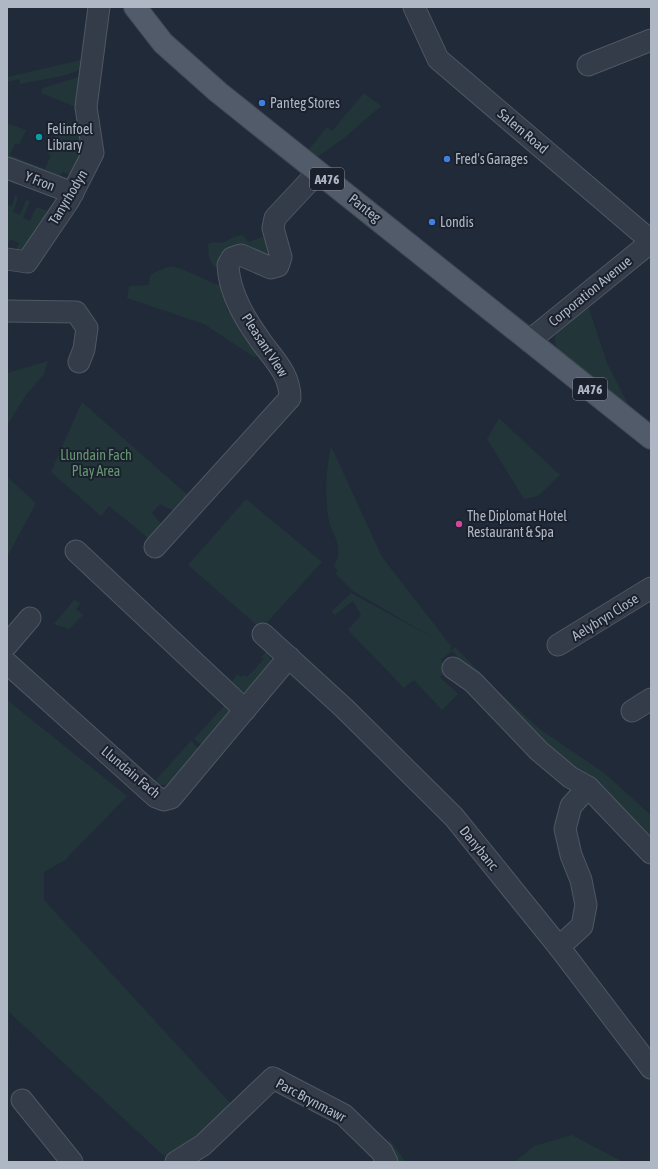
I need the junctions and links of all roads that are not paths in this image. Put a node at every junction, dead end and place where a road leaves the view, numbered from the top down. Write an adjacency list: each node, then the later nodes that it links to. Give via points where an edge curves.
1 (99, 7): 8 (street, Tanyrhodyn, via 86,107 93,153)
2 (135, 7): 7 (main road, Panteg / A476, via 163,43 218,92)
3 (414, 7): 9 (street, Salem Road, via 438,59)
4 (651, 40): 5 (street)
5 (588, 65)
6 (7, 168): 8 (street, Y Fron)
7 (318, 172): 12 (main road, Panteg / A476); 15 (street, Pleasant View, via 274,218 273,228 281,257 278,266 271,268 241,255 232,258 228,265 232,291 257,337 284,371 289,384 290,398)
8 (72, 193): 10 (street, Tanyrhodyn)
9 (651, 242): 12 (street, Corporation Avenue)
10 (17, 260)
11 (7, 311): 13 (street, via 76,312 87,328)
12 (529, 341): 14 (main road, A476)
13 (79, 362)
14 (651, 438)
15 (155, 547)
16 (76, 551): 26 (street)
17 (651, 588): 21 (street, Aelybryn Close)
18 (30, 618): 20 (street)
19 (263, 634): 22 (street)
20 (7, 645)
21 (558, 646)
22 (289, 657): 26 (street, Llundain Fach); 30 (street, Danybanc, via 344,708 387,760 454,817)
23 (7, 663): 26 (street, Llundain Fach, via 156,797 164,800 171,798)
24 (453, 668): 28 (street, via 473,682 539,751 570,777)
25 (651, 699): 27 (street)
26 (245, 710)
27 (632, 711)
28 (588, 787): 29 (street); 30 (street, via 571,806 565,829 586,905 582,926)
29 (651, 853)
30 (559, 947): 31 (street, Danybanc)
31 (651, 1068)
32 (22, 1100): 33 (street)
33 (72, 1162)
34 (176, 1162): 35 (street, Parc Brynmawr, via 203,1145 273,1078 344,1115 382,1152)
35 (388, 1162)

